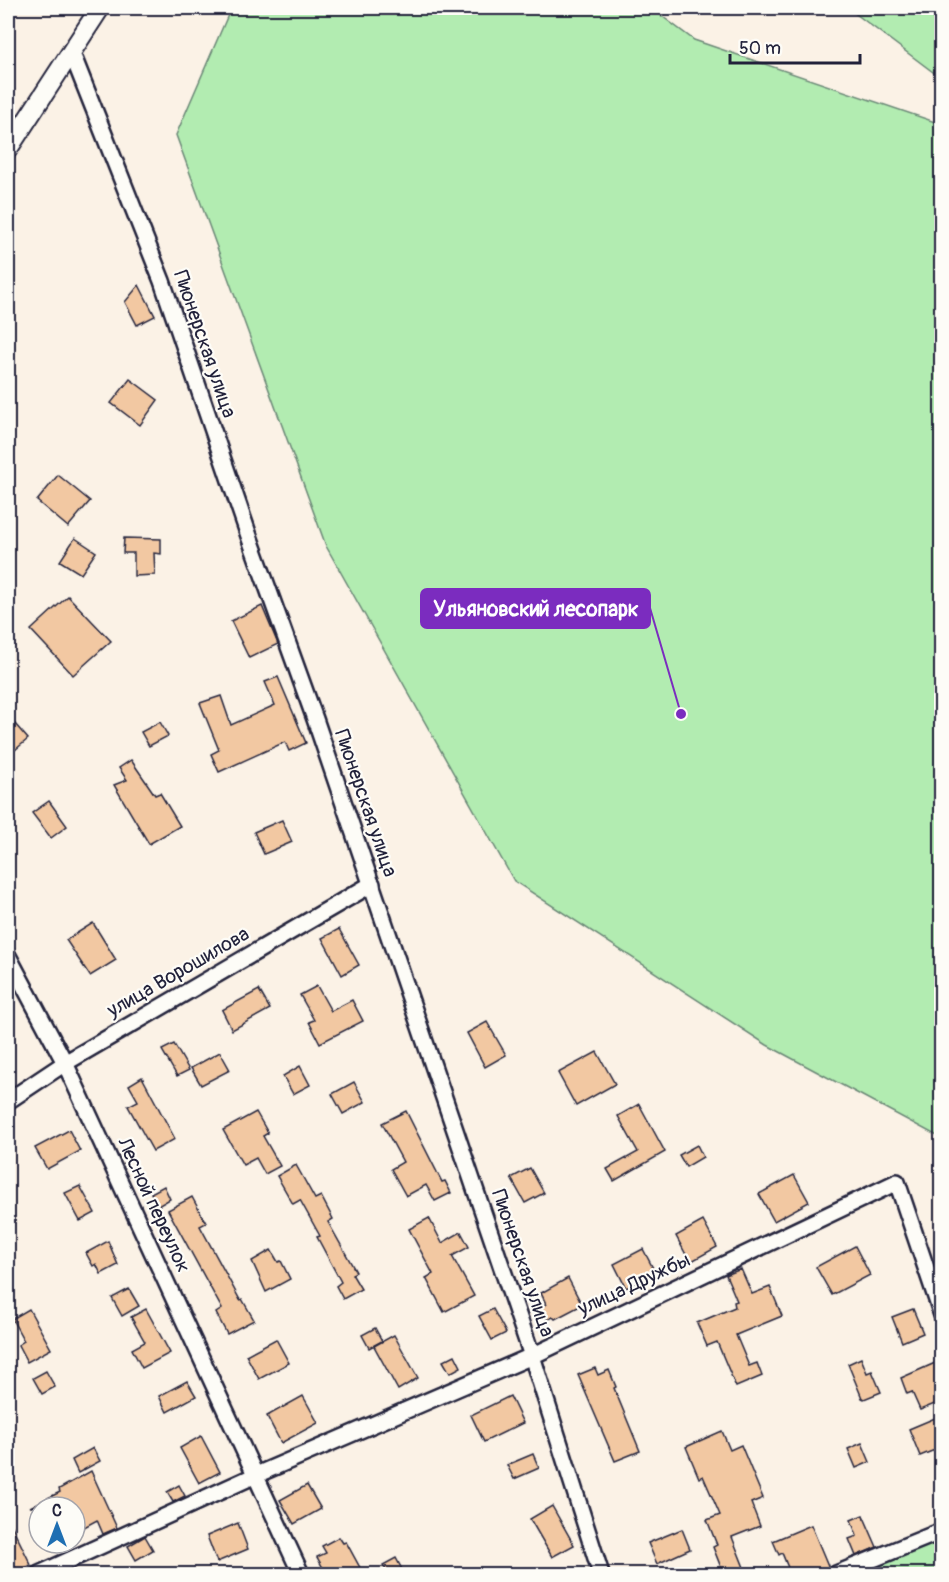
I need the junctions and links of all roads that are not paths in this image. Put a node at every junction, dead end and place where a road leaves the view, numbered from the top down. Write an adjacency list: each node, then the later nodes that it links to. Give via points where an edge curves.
1 (100, 8): 2 (street)
2 (72, 51): 3 (street); 4 (street, Пионерская улица, via 162,280)
3 (8, 149)
4 (372, 884): 6 (street, улица Ворошилова); 9 (street, Пионерская улица)
5 (8, 956): 6 (street, Лесной переулок)
6 (65, 1062): 7 (street, улица Ворошилова); 10 (street, Лесной переулок)
7 (8, 1101)
8 (942, 1315): 9 (street, улица Дружбы, via 897,1182)
9 (532, 1356): 10 (street, улица Дружбы); 14 (street, Пионерская улица)
10 (256, 1475): 12 (street, улица Дружбы); 13 (street, Лесной переулок)
11 (942, 1531): 15 (street)
12 (39, 1575)
13 (302, 1575)
14 (601, 1575)
15 (837, 1575)

